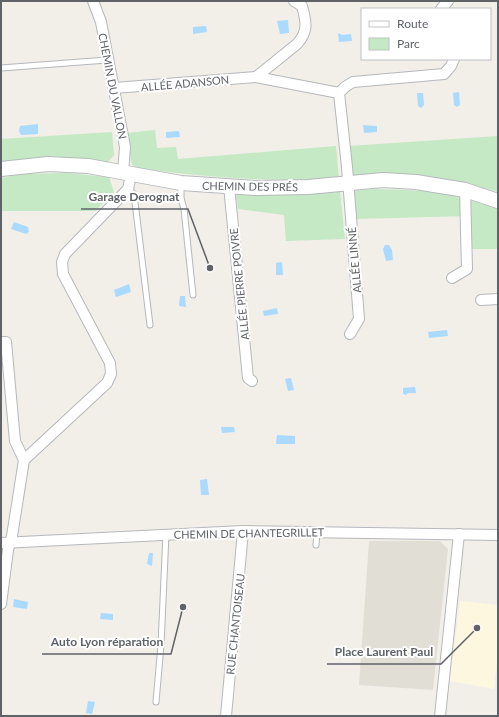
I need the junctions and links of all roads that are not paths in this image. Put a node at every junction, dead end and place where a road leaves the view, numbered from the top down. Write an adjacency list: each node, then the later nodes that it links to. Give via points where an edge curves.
1 (93, 1): 3 (street, CHEMIN DU VALLON, via 101,22)
2 (294, 1): 6 (street, via 302,6 306,19 307,29 303,38)
3 (107, 60): 5 (lane); 7 (street, CHEMIN DU VALLON)
4 (454, 60): 8 (street, via 448,71 438,76 353,82)
5 (1, 68)
6 (256, 77): 7 (street, ALLÉE ADANSON); 8 (street, ALLÉE ADANSON)
7 (114, 88): 10 (street, CHEMIN DU VALLON, via 125,147)
8 (339, 93): 12 (street)
9 (1, 169): 10 (street, CHEMIN DES PRÉS, via 48,164 88,166)
10 (127, 179): 11 (street, CHEMIN DES PRÉS); 20 (lane, via 134,194); 24 (street, via 65,254 62,262 63,274 110,363 111,374 107,382)
11 (181, 183): 13 (street, CHEMIN DES PRÉS); 17 (lane)
12 (347, 184): 13 (street, CHEMIN DES PRÉS, via 255,188); 14 (street, CHEMIN DES PRÉS, via 383,180); 21 (street, ALLÉE LINNÉ, via 358,319)
13 (229, 186): 23 (street, ALLÉE PIERRE POIVRE, via 248,378)
14 (465, 190): 15 (street, CHEMIN DES PRÉS); 16 (street, via 467,269)
15 (498, 201)
16 (452, 278)
17 (193, 295)
18 (498, 299): 19 (street)
19 (481, 300)
20 (150, 325)
21 (350, 334)
22 (1, 342): 24 (street, via 6,342 15,441)
23 (252, 381)
24 (24, 460): 30 (street)
25 (243, 531): 26 (street, CHEMIN DE CHANTEGRILLET); 27 (street, CHEMIN DE CHANTEGRILLET); 34 (street, RUE CHANTOISEAU)
26 (317, 532): 28 (street, CHEMIN DE CHANTEGRILLET); 31 (lane)
27 (166, 534): 30 (street, CHEMIN DE CHANTEGRILLET); 33 (lane, via 162,644)
28 (459, 534): 29 (street, CHEMIN DE CHANTEGRILLET); 35 (street)
29 (498, 535)
30 (6, 542): 32 (street)
31 (316, 545)
32 (1, 604)
33 (156, 702)
34 (226, 716)
35 (440, 716)

